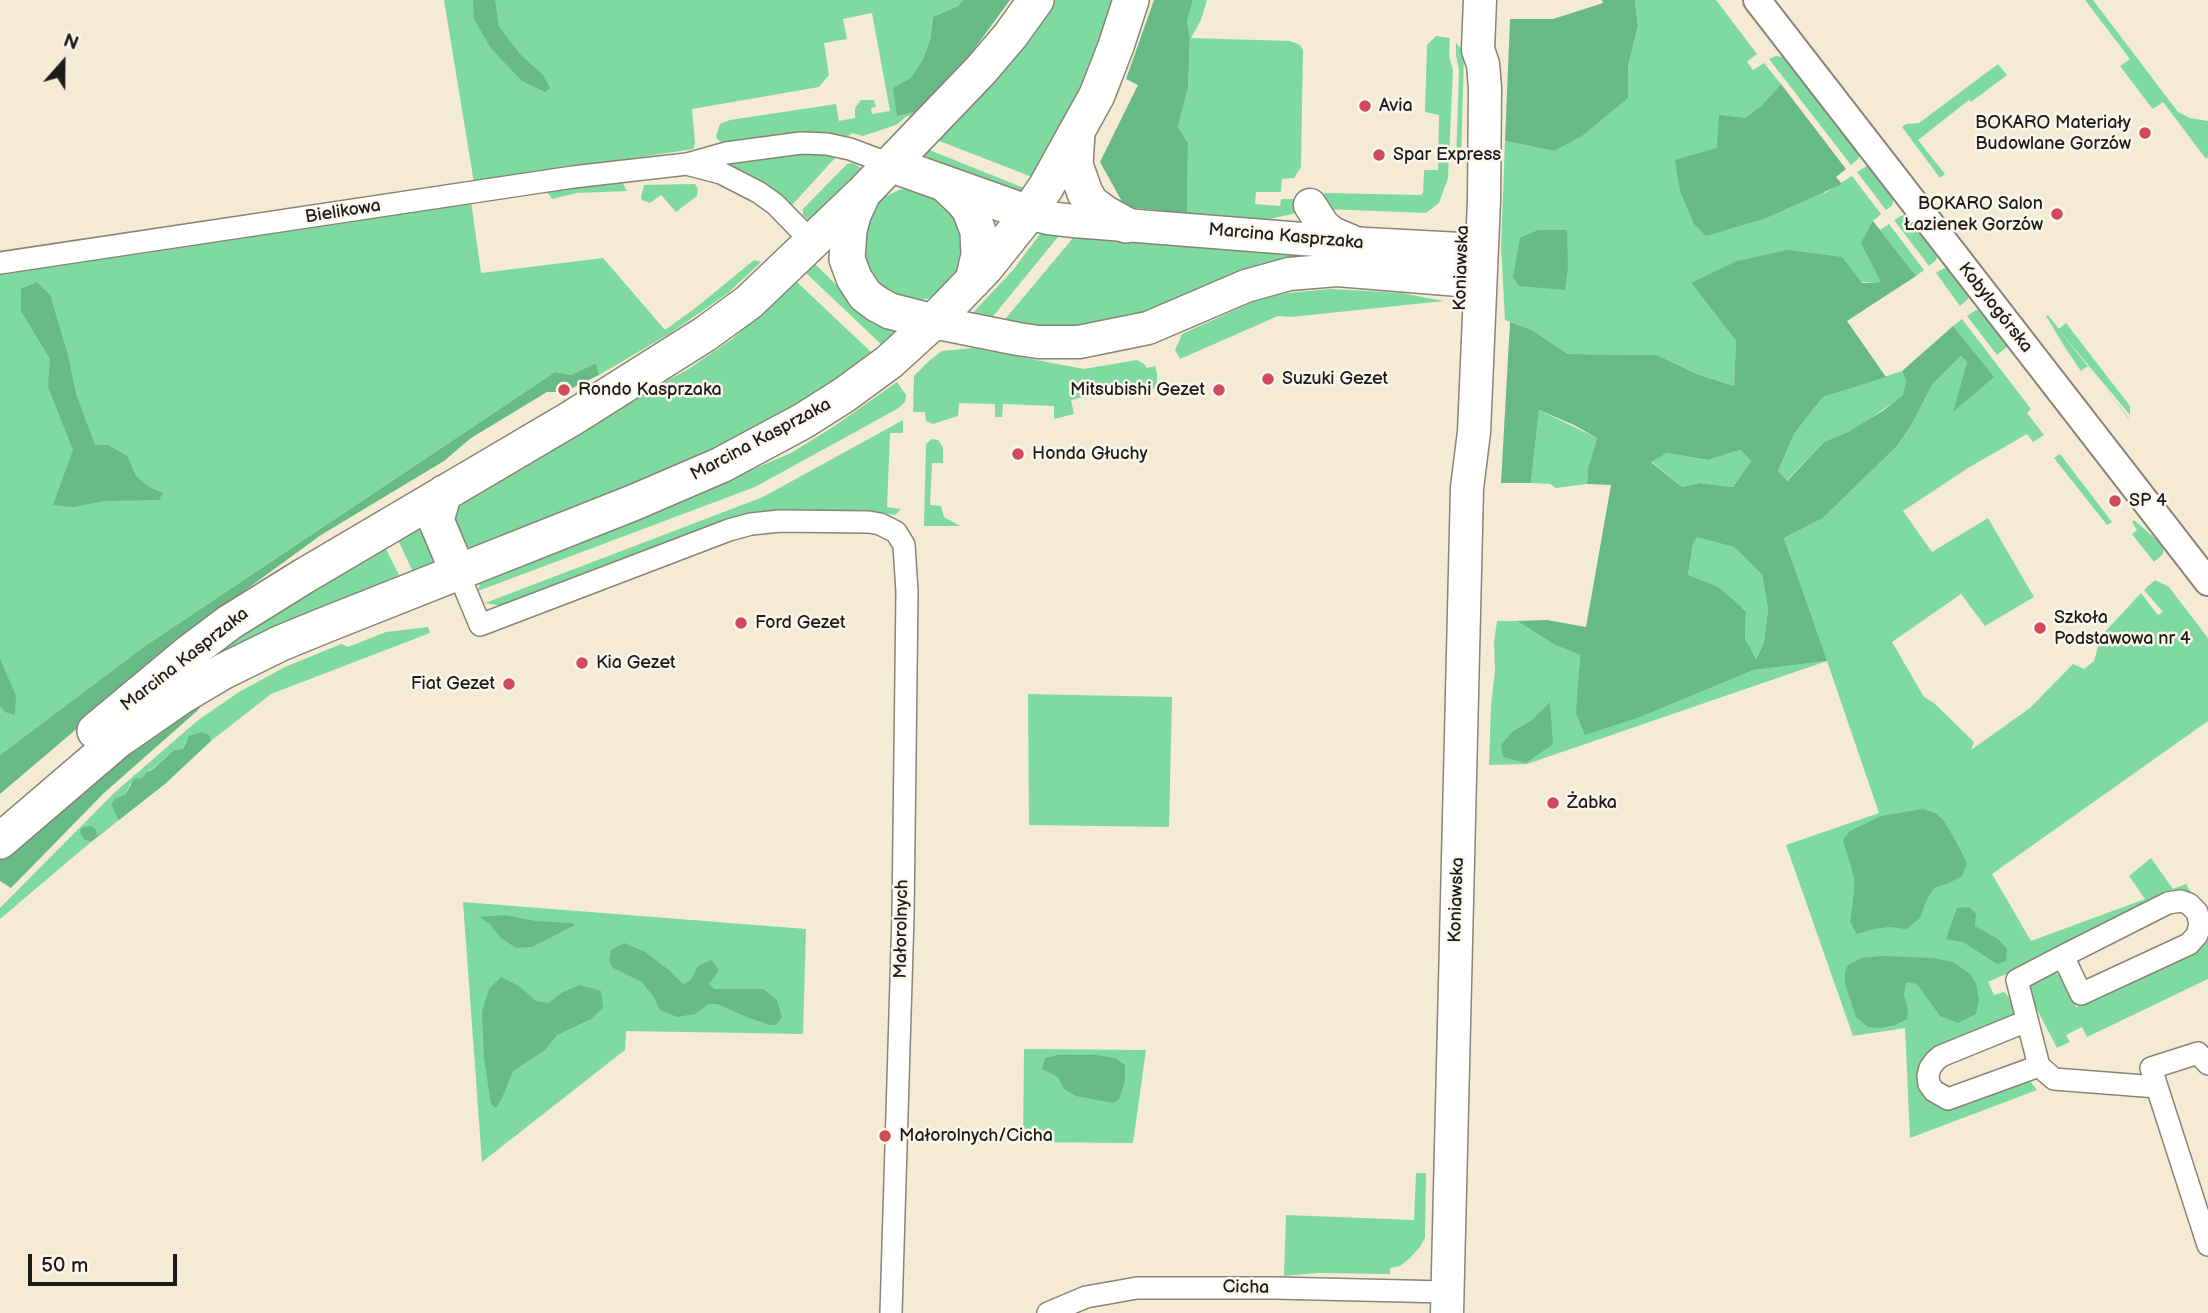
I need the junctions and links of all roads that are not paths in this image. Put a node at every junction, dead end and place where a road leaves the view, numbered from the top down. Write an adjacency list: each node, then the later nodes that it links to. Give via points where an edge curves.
1 (1036, 0): 7 (main road, via 981,69)
2 (1131, 0): 5 (main road, via 1097,95)
3 (1480, 0): 14 (main road, Koniawska, via 1478,50 1470,88)
4 (1758, 0): 20 (street, Kobylogórska)
5 (1077, 133): 10 (main road); 11 (main road, via 1074,165 1085,193 1106,215)
6 (687, 164): 7 (street, Bielikowa, via 726,153 814,142); 12 (street, Bielikowa, via 720,173 758,192); 13 (street, Bielikowa)
7 (890, 164): 8 (main road); 9 (main road)
8 (943, 182): 10 (main road); 15 (main road, via 970,210 978,231 979,255)
9 (863, 193): 12 (main road, Marcina Kasprzaka); 16 (main road, via 849,230 847,252 854,278)
10 (1028, 213): 11 (main road, Marcina Kasprzaka); 15 (main road)
11 (1126, 225): 14 (main road, Marcina Kasprzaka, via 1366,244)
12 (813, 243): 16 (main road); 18 (main road, Marcina Kasprzaka, via 749,302 705,334)
13 (0, 263)
14 (1467, 264): 17 (main road, Marcina Kasprzaka, via 1289,274 1246,286 1148,328 1079,342 1038,342); 29 (main road, Koniawska, via 1460,439 1467,488)
15 (972, 281): 17 (main road)
16 (865, 295): 17 (main road, via 890,311)
17 (933, 322): 19 (main road, Marcina Kasprzaka, via 844,395 721,465)
18 (444, 493): 19 (main road, via 436,520); 21 (main road, Marcina Kasprzaka, via 215,632)
19 (458, 572): 22 (main road, Marcina Kasprzaka, via 281,643 201,683 118,740); 30 (street, Małorolnych, via 480,625 751,524 869,522 896,532 904,545 903,915)
20 (2208, 582)
21 (0, 811)
22 (0, 841)
23 (2063, 957): 23 (street, via 2081,994 2189,944 2200,924 2197,912 2181,901 2168,903); 24 (street, via 2017,980)
24 (2027, 1021): 26 (street); 26 (street, via 1941,1056 1930,1068 1929,1084 1948,1099)
25 (2208, 1064): 27 (street, via 2198,1053 2151,1068)
26 (2039, 1066): 27 (street, via 2054,1079)
27 (2157, 1087): 28 (street)
28 (2208, 1245)
29 (1447, 1303): 31 (street, Cicha, via 1275,1288 1138,1288 1086,1297)
30 (891, 1313)
31 (1048, 1313)

